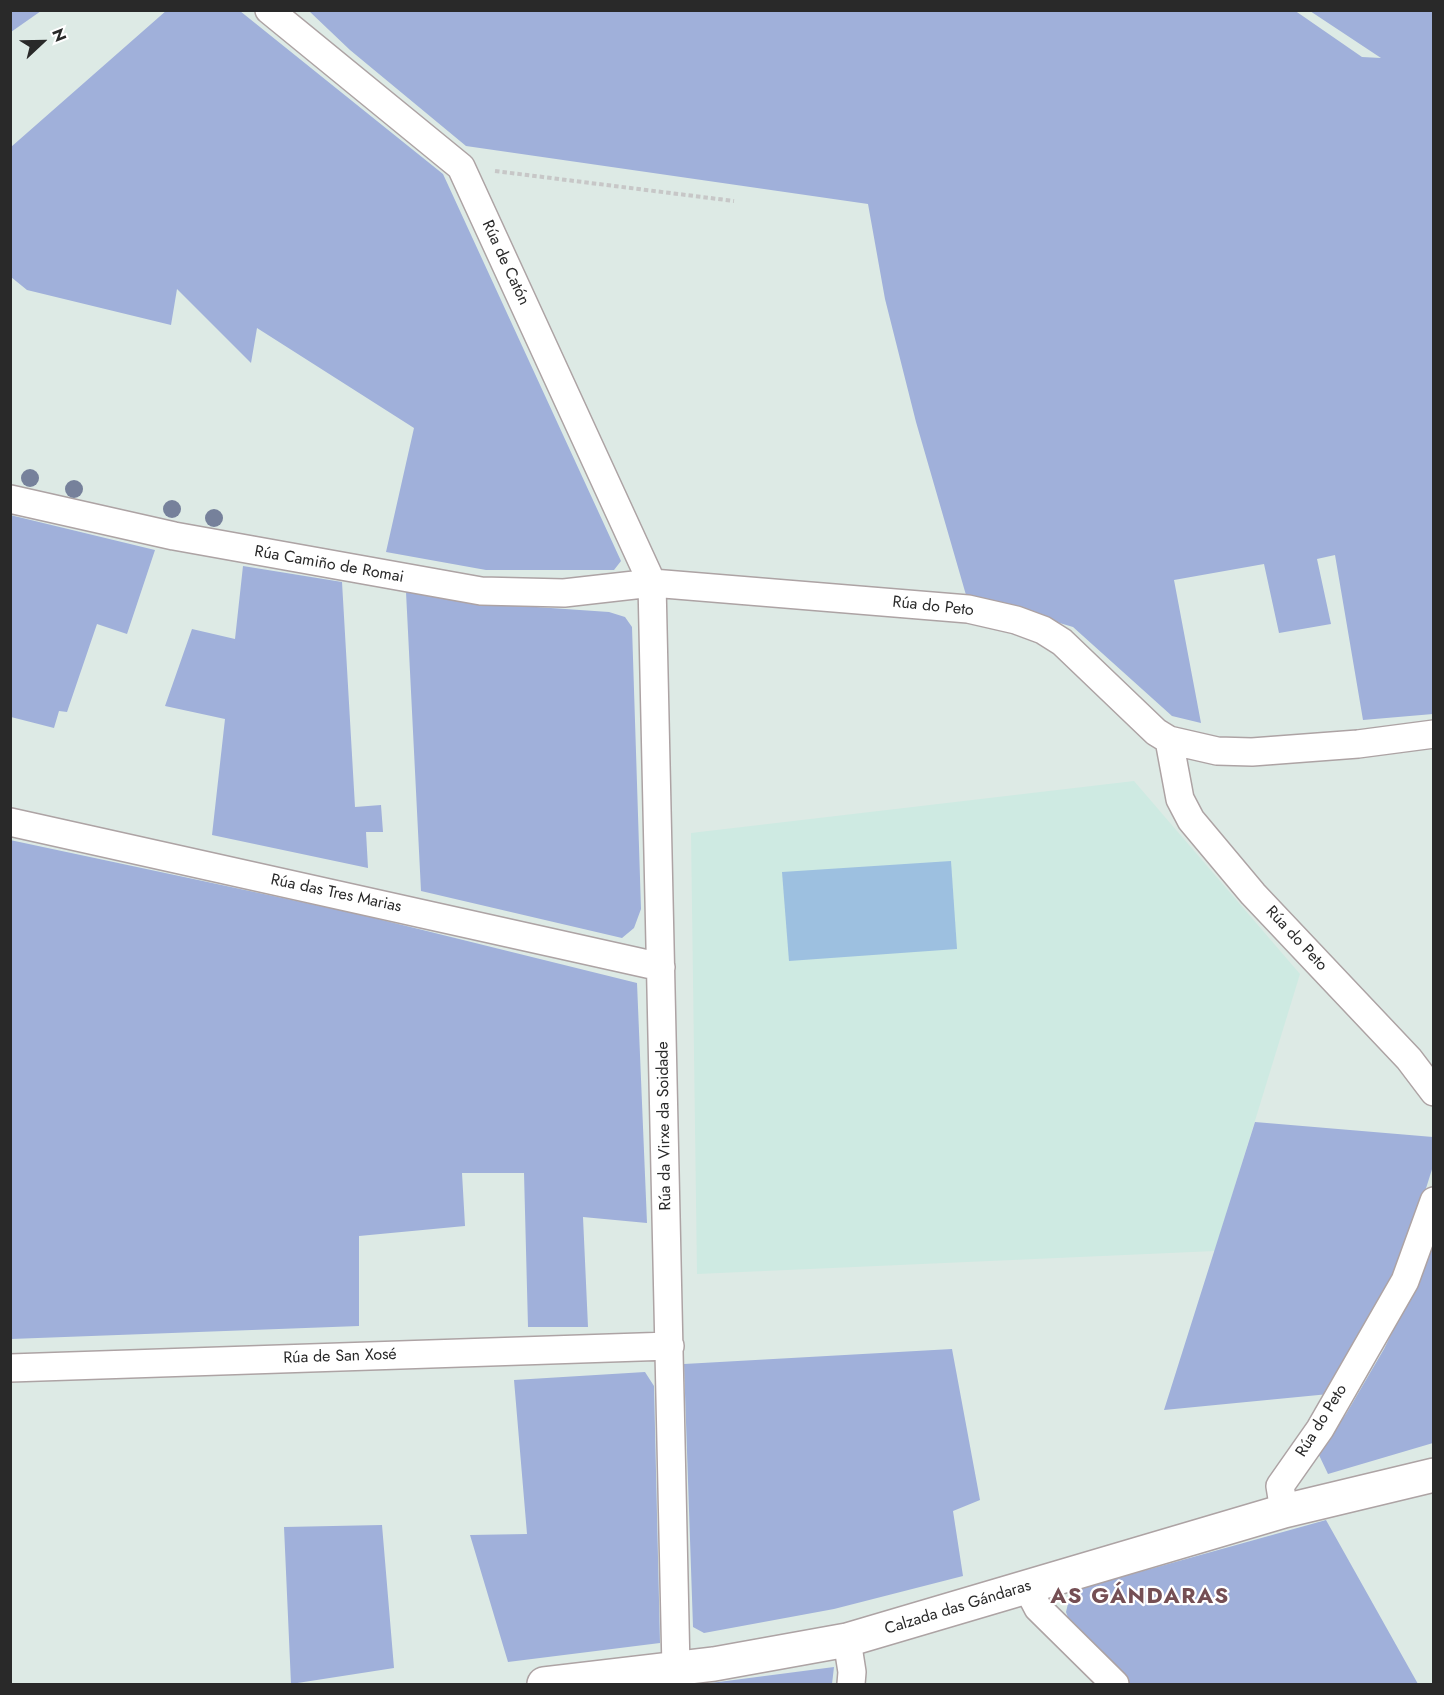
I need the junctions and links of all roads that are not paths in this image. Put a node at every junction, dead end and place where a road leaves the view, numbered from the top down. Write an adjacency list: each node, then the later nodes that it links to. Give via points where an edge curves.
1 (269, 10): 3 (street, Rúa de Catón, via 461,167)
2 (10, 499): 3 (street, Rúa Camiño de Romai, via 145,530 482,591 564,593)
3 (652, 583): 5 (street, Rúa do Peto, via 968,609 1016,620 1062,642 1143,721); 7 (street, Rúa da Virxe da Soidade)
4 (1434, 735): 5 (street, Rúa do Peto, via 1252,752 1217,751)
5 (1169, 740): 8 (street, Rúa do Peto, via 1180,799 1191,820 1253,894 1409,1059)
6 (10, 822): 7 (street, Rúa das Tres Marias)
7 (662, 966): 10 (street, Rúa da Virxe da Soidade)
8 (1434, 1092)
9 (1434, 1201): 13 (street, Rúa do Peto, via 1405,1281 1320,1430 1280,1486)
10 (670, 1346): 11 (street, Rúa de San Xosé); 16 (street, Rúa da Virxe da Soidade)
11 (10, 1368)
12 (1434, 1475): 13 (main road, Calzada das Gándaras)
13 (1284, 1511): 14 (main road, Calzada das Gándaras)
14 (1028, 1587): 15 (main road, Calzada das Gándaras); 19 (street, via 1038,1608)
15 (847, 1640): 16 (main road, Calzada das Gándaras); 18 (street)
16 (676, 1668): 17 (main road, Calzada das Gándaras)
17 (544, 1684)
18 (850, 1684)
19 (1115, 1684)

